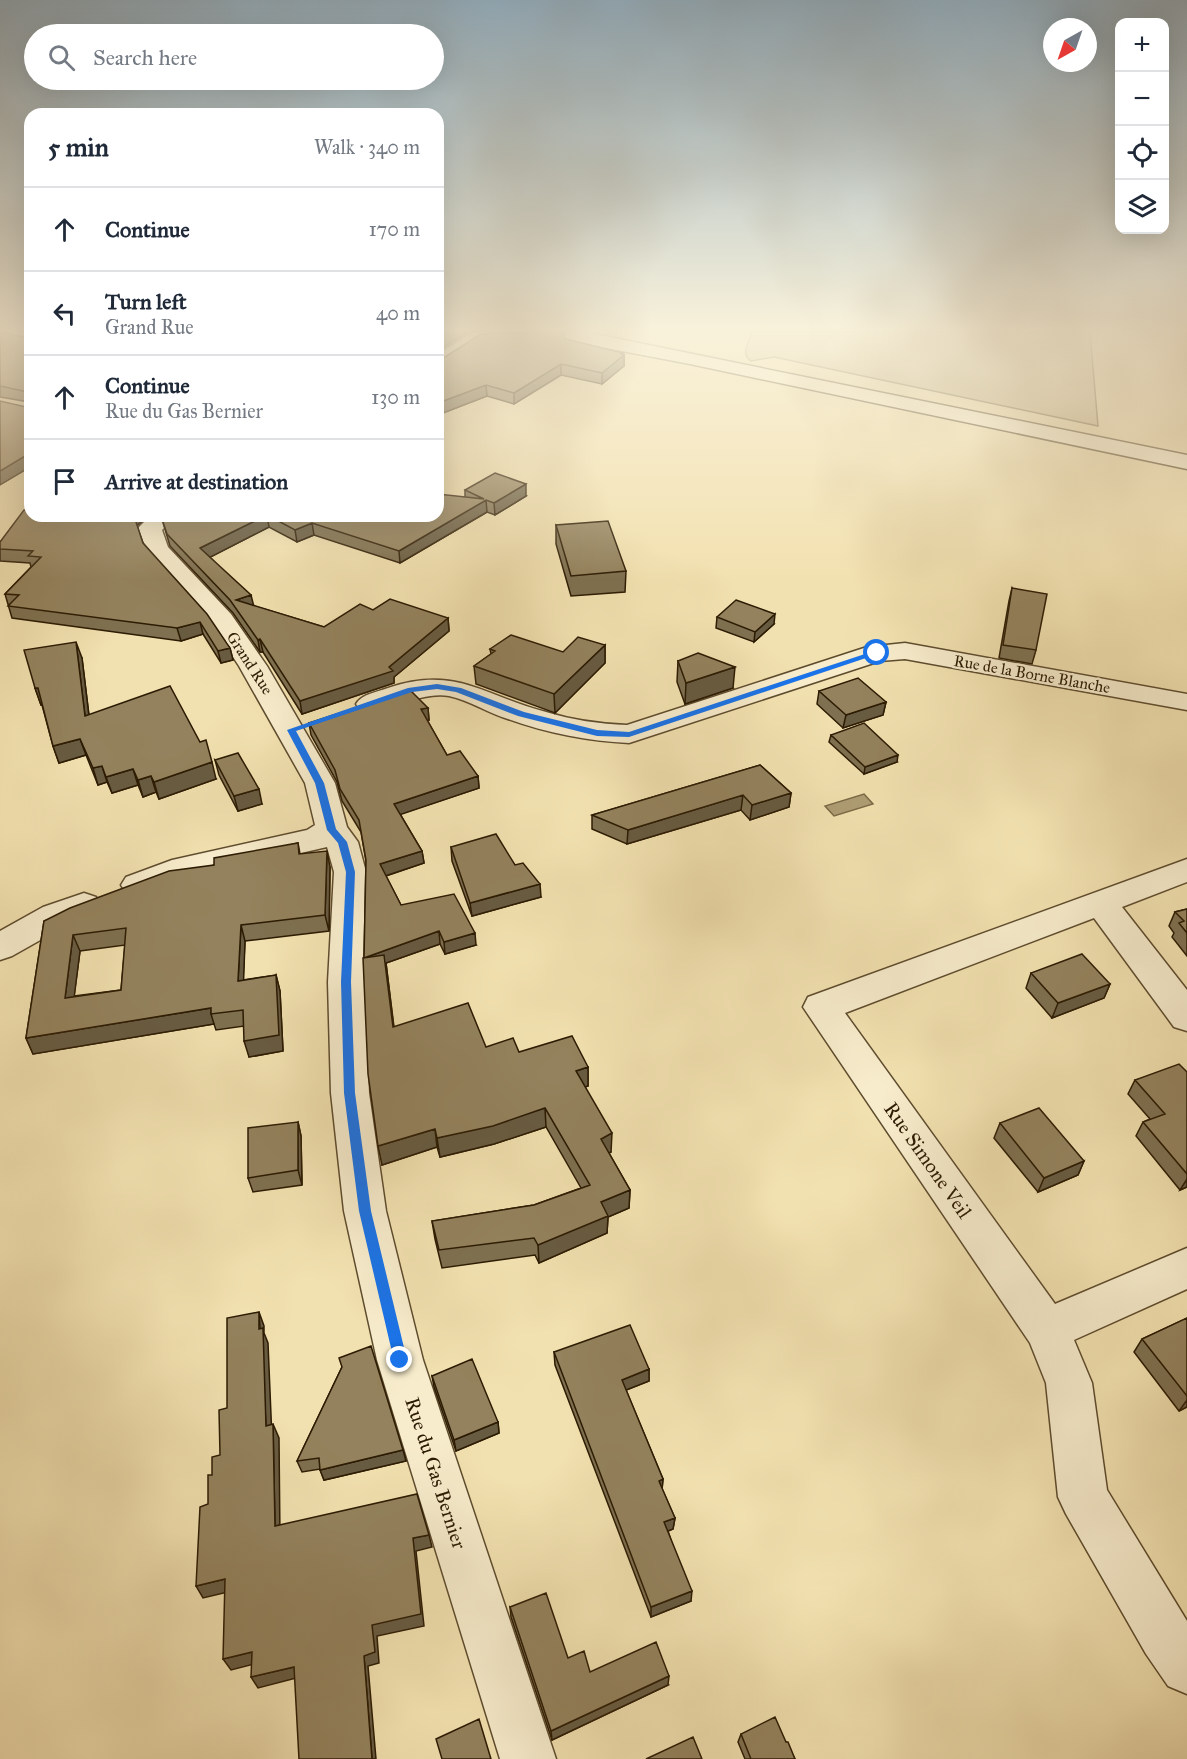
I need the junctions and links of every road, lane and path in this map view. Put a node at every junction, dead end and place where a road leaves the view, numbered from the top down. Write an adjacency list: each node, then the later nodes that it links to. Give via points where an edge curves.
1 (958, 414): 2 (street)
2 (1187, 462)
3 (157, 522): 6 (street, Grand Rue, via 150,528 157,549 222,620 302,726)
4 (1187, 702): 5 (street, Rue de la Borne Blanche, via 905,651 877,653 629,734 597,733 437,687 411,690)
5 (346, 712)
6 (332, 830): 9 (street, via 317,839 184,868 55,916); 14 (street, Rue du Gas Bernier, via 342,842 351,872 346,982 350,1093 365,1211 400,1360)
7 (1187, 870): 8 (street, Rue Simone Veil)
8 (1101, 903): 10 (street); 12 (street, Rue Simone Veil, via 821,1007)
9 (0, 947)
10 (1187, 1017)
11 (1187, 1268): 12 (street)
12 (1047, 1330): 13 (street, Rue Simone Veil, via 1069,1383 1083,1497)
13 (1187, 1667)
14 (528, 1759)

